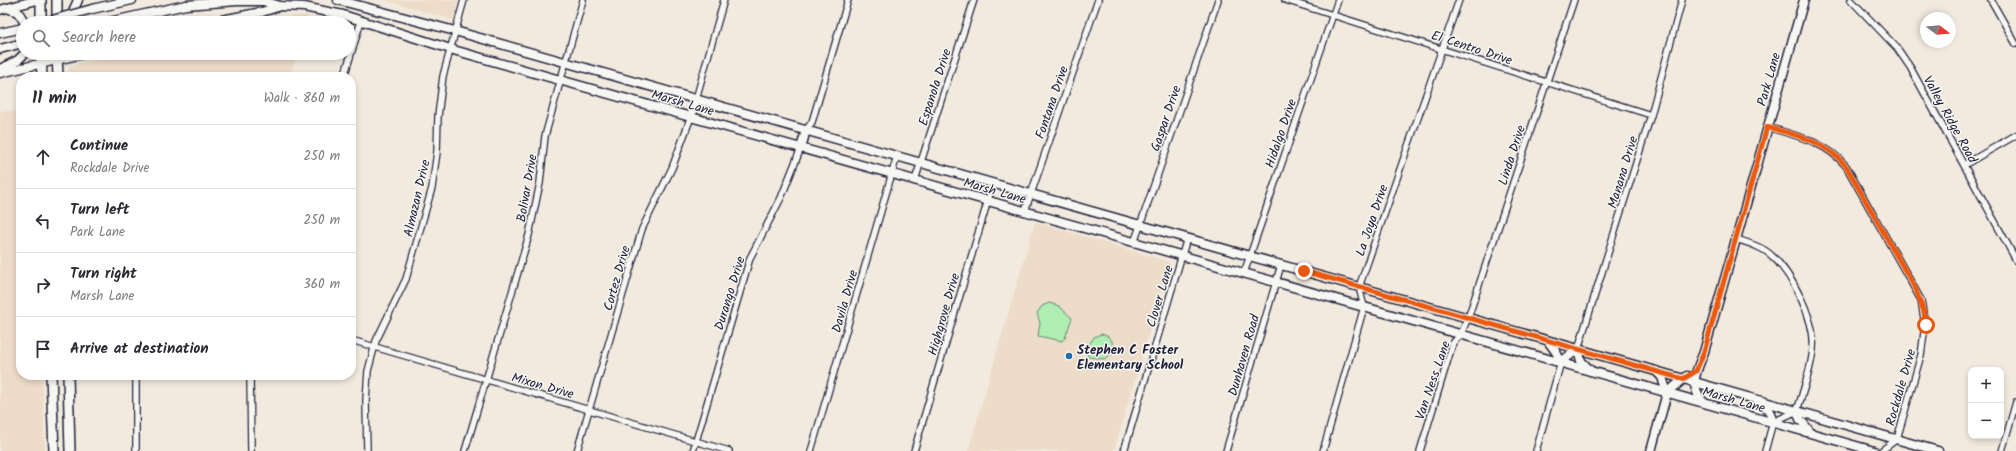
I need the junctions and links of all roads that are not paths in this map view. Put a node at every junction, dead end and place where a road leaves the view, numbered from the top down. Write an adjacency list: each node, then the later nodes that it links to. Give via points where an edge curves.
1 (37, 0): 24 (main road)
2 (41, 0): 27 (main road)
3 (57, 0): 28 (main road)
4 (78, 0): 30 (main road)
5 (132, 0): 29 (main road, bridge)
6 (338, 0): 23 (main road, Marsh Lane)
7 (464, 0): 37 (street, Almazan Drive)
8 (583, 0): 49 (street, Bolivar Drive)
9 (724, 0): 58 (street)
10 (848, 0): 62 (street, via 812,122)
11 (974, 0): 66 (street, Espanola Drive)
12 (1098, 0): 71 (street, Fontana Drive)
13 (1218, 0): 74 (street, Gaspar Drive)
14 (1286, 0): 25 (street, El Centro Drive)
15 (1338, 0): 25 (street, Hidalgo Drive)
16 (1459, 0): 44 (street, La Joya Drive)
17 (1574, 0): 57 (street, Linda Drive)
18 (1682, 0): 59 (street, Manana Drive)
19 (1804, 0): 61 (main road, Park Lane)
20 (1851, 0): 67 (street, Valley Ridge Road, via 1897,48)
21 (1991, 0): 40 (street)
22 (280, 6): 31 (main road, Marsh Lane, via 262,1 212,2); 32 (main road); 33 (main road, Marsh Lane, via 304,7)
23 (365, 8): 35 (main road); 37 (main road, Marsh Lane)
24 (4, 9): 26 (main road, via 18,12)
25 (1333, 15): 44 (street, El Centro Drive); 79 (street, Hidalgo Drive)
26 (21, 16)
27 (41, 16)
28 (57, 16)
29 (66, 16)
30 (74, 16)
31 (136, 16)
32 (242, 16)
33 (341, 16)
34 (356, 20): 35 (main road, Marsh Lane)
35 (361, 21): 39 (street); 43 (main road, Marsh Lane)
36 (16, 30): 38 (main road)
37 (455, 31): 43 (street, Almazan Drive); 49 (main road, Marsh Lane)
38 (4, 33)
39 (356, 37)
40 (2016, 44)
41 (16, 45): 42 (main road)
42 (3, 48)
43 (450, 49): 56 (main road, Marsh Lane); 90 (street, Almazan Drive, via 440,95 438,152 432,188 406,279)
44 (1442, 49): 57 (street, El Centro Drive); 84 (street, La Joya Drive)
45 (18, 60): 51 (main road)
46 (48, 60): 50 (main road)
47 (58, 60): 53 (main road)
48 (349, 60): 54 (street)
49 (565, 62): 56 (street, Bolivar Drive); 58 (main road, Marsh Lane)
50 (41, 63): 52 (main road); 55 (main road)
51 (0, 69)
52 (42, 72)
53 (58, 72)
54 (346, 72)
55 (0, 73)
56 (560, 80): 60 (main road, Marsh Lane); 101 (street, Bolivar Drive, via 545,136 540,183 529,235)
57 (1547, 82): 59 (street, El Centro Drive); 86 (street, Linda Drive)
58 (696, 99): 60 (main road); 62 (main road, Marsh Lane)
59 (1651, 115): 91 (street, Manana Drive)
60 (691, 117): 64 (main road, Marsh Lane); 107 (street, Cortez Drive, via 672,168 642,229)
61 (1767, 127): 76 (main road, Park Lane); 113 (street, Rockdale Drive, via 1811,140 1840,159 1921,300 1926,325 1924,344)
62 (806, 130): 64 (main road); 65 (main road, Marsh Lane)
63 (2016, 135): 67 (street)
64 (801, 148): 68 (main road, Marsh Lane); 114 (street, Durango Drive, via 781,198 750,258)
65 (897, 156): 66 (main road, Marsh Lane); 68 (street, Davila Drive)
66 (921, 163): 69 (street, Espanola Drive); 70 (main road, Marsh Lane)
67 (1964, 165): 80 (street, Valley Ridge Road)
68 (892, 174): 69 (main road, Marsh Lane); 124 (street, Davila Drive)
69 (915, 180): 72 (main road, Marsh Lane)
70 (993, 183): 71 (main road, Marsh Lane); 72 (street, Highgrove Drive)
71 (1030, 194): 73 (street, Fontana Drive); 74 (main road, Marsh Lane)
72 (987, 201): 73 (main road, Marsh Lane); 125 (street, Highgrove Drive)
73 (1024, 211): 77 (main road, Marsh Lane)
74 (1140, 225): 75 (main road, Marsh Lane); 77 (street, Gaspar Drive)
75 (1187, 238): 78 (street, Clover Lane); 79 (main road, Marsh Lane)
76 (1736, 239): 95 (main road, Park Lane, via 1704,352); 108 (street, via 1772,255 1785,272 1811,320 1814,337 1811,366)
77 (1134, 243): 78 (main road, Marsh Lane)
78 (1182, 256): 82 (main road, Marsh Lane); 126 (street, Clover Lane)
79 (1249, 256): 81 (main road, Marsh Lane); 82 (street, Hidalgo Drive)
80 (2016, 260)
81 (1281, 265): 83 (street, Dunhaven Road); 84 (main road, Marsh Lane)
82 (1244, 273): 83 (main road, Marsh Lane)
83 (1276, 282): 85 (main road, Marsh Lane); 127 (street, Dunhaven Road)
84 (1359, 287): 85 (street); 86 (main road, Marsh Lane)
85 (1364, 307): 87 (main road, Marsh Lane); 128 (street)
86 (1468, 318): 87 (street, Van Ness Lane); 88 (main road, Marsh Lane)
87 (1461, 334): 92 (main road, Marsh Lane); 129 (street, Van Ness Lane, via 1453,343)
88 (1548, 341): 91 (main road, Marsh Lane); 92 (main road)
89 (356, 342): 90 (street, Mixon Drive)
90 (374, 347): 101 (street, Mixon Drive); 119 (street, Almazan Drive, via 366,387)
91 (1578, 349): 92 (main road); 93 (main road, via 1581,360); 94 (main road, Marsh Lane)
92 (1561, 362): 93 (main road, Marsh Lane); 130 (street)
93 (1591, 371): 103 (main road, Marsh Lane)
94 (1656, 371): 96 (main road, Marsh Lane); 103 (main road, via 1662,377)
95 (1696, 371): 96 (main road); 102 (main road, Park Lane)
96 (1683, 379): 102 (main road, Marsh Lane); 103 (main road)
97 (51, 380): 110 (main road)
98 (68, 380): 109 (main road)
99 (136, 380): 117 (street)
100 (250, 380): 118 (street)
101 (486, 380): 107 (street, Mixon Drive); 120 (street, Bolivar Drive)
102 (1694, 382): 104 (main road, Marsh Lane); 106 (main road, via 1697,395)
103 (1667, 393): 106 (main road, Marsh Lane); 131 (main road)
104 (1762, 401): 108 (main road, Marsh Lane); 111 (main road, via 1770,411)
105 (2016, 402): 136 (street)
106 (1704, 403): 111 (main road, Marsh Lane)
107 (589, 410): 114 (street, Mixon Drive); 121 (street, Cortez Drive)
108 (1797, 411): 111 (street); 112 (main road); 113 (main road, Marsh Lane)
109 (69, 416): 110 (main road); 116 (main road)
110 (52, 417): 115 (main road)
111 (1773, 422): 112 (main road, Marsh Lane); 132 (street)
112 (1810, 433): 133 (main road, Marsh Lane)
113 (1897, 439): 134 (street, Rockdale Drive); 135 (main road, Marsh Lane)
114 (696, 441): 122 (street, Durango Drive); 123 (street, Mixon Drive)
115 (54, 451)
116 (70, 451)
117 (136, 451)
118 (251, 451)
119 (367, 451)
120 (465, 451)
121 (577, 451)
122 (693, 451)
123 (730, 451)
124 (811, 451)
125 (914, 451)
126 (1124, 451)
127 (1226, 451)
128 (1323, 451)
129 (1420, 451)
130 (1536, 451)
131 (1651, 451)
132 (1765, 451)
133 (1874, 451)
134 (1881, 451)
135 (1938, 451)
136 (2002, 451)

